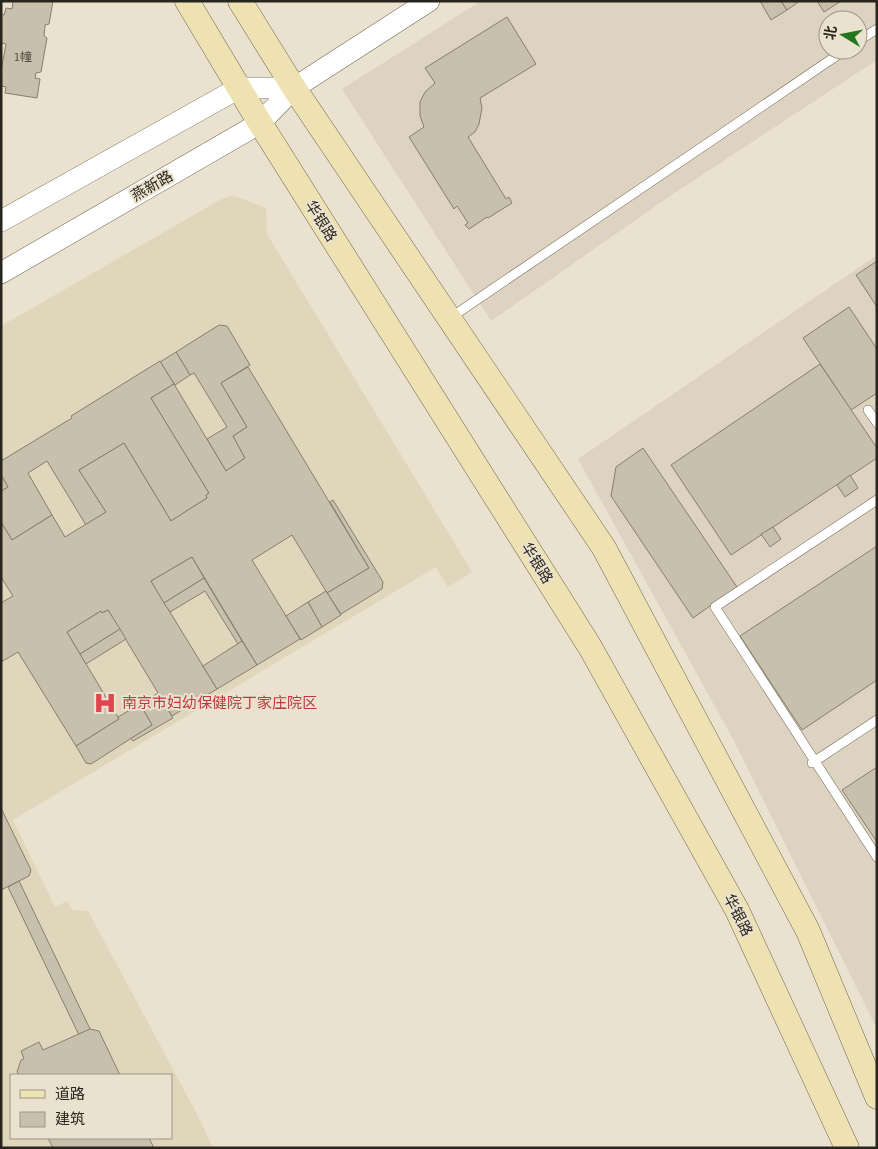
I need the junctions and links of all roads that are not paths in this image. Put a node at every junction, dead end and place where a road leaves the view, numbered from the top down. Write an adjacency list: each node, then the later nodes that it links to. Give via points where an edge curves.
1 (187, 1): 5 (main road, 华银路)
2 (240, 1): 6 (main road)
3 (429, 1): 6 (street, 燕新路)
4 (830, 60): 10 (lane)
5 (239, 88): 6 (street); 7 (main road, 华银路); 8 (street)
6 (294, 88): 7 (street, 燕新路); 10 (main road)
7 (260, 123): 9 (street, 燕新路); 18 (main road, 华银路, via 590,646 737,910)
8 (1, 221)
9 (1, 273)
10 (450, 318): 17 (main road, via 604,548 808,932)
11 (868, 410): 12 (lane)
12 (877, 423)
13 (877, 500): 16 (lane, via 715,607)
14 (877, 720): 15 (lane)
15 (812, 763)
16 (877, 857)
17 (877, 1097)
18 (847, 1148)

